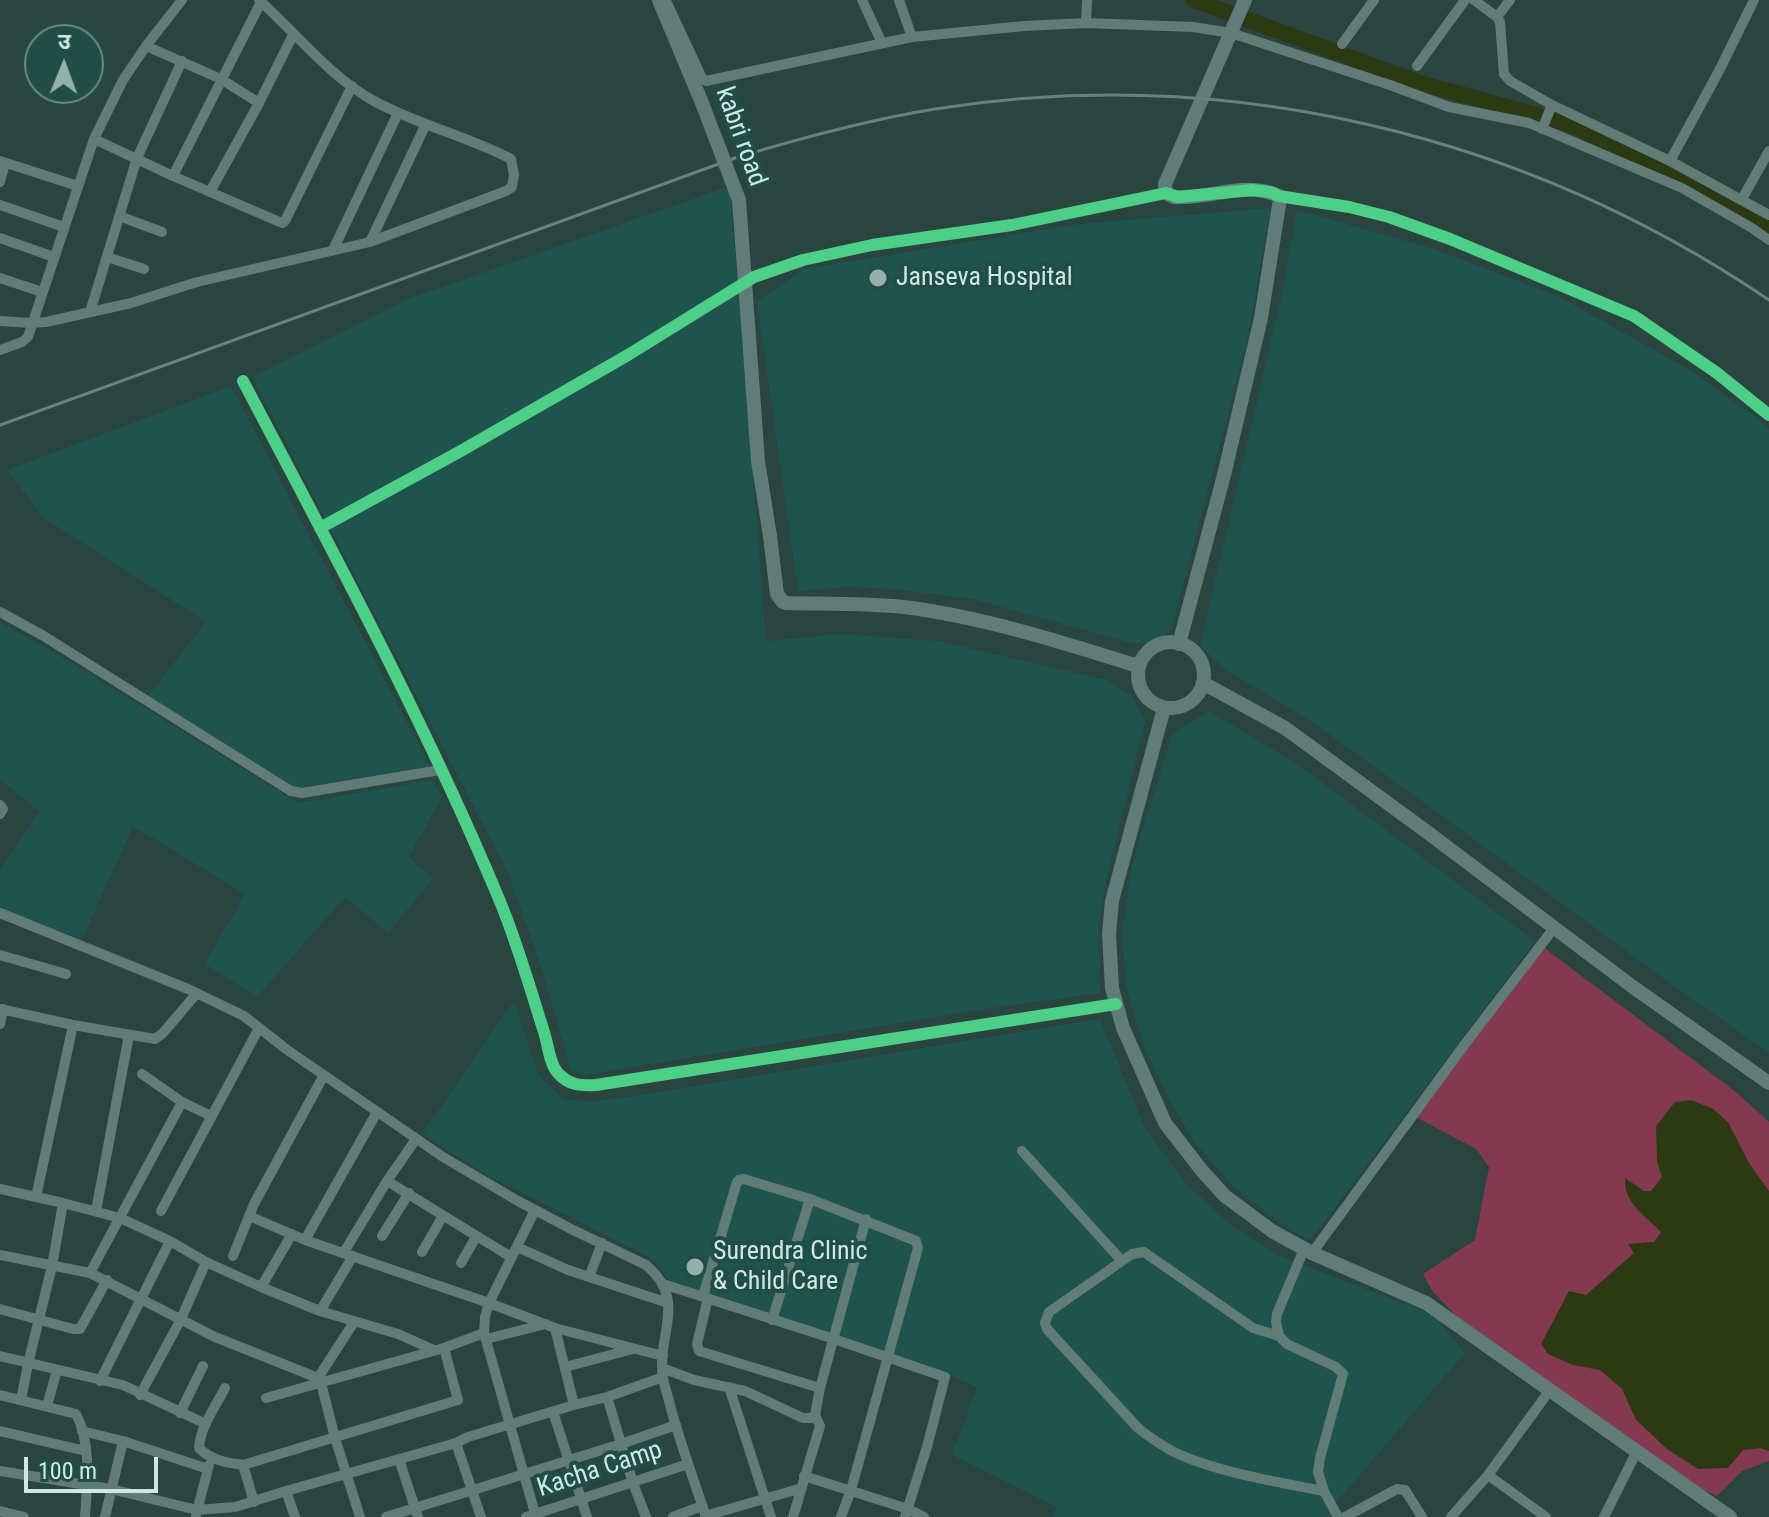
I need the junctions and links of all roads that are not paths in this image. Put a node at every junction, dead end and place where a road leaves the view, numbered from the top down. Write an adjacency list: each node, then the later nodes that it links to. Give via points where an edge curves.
1 (182, 0): 21 (street)
2 (659, 0): 70 (street, kabri road, bridge, via 739,200 758,461 777,594 783,602 948,614)
3 (666, 0): 19 (street, via 705,81)
4 (862, 0): 19 (street)
5 (899, 0): 18 (street)
6 (1087, 0): 15 (street)
7 (1374, 0): 20 (street)
8 (1465, 0): 23 (street)
9 (1474, 0): 14 (street)
10 (1510, 0): 14 (street)
11 (1754, 0): 36 (street)
12 (260, 1): 17 (street); 24 (street)
13 (1244, 3): 16 (street)
14 (1497, 17): 27 (street, via 1506,78)
15 (1086, 23): 16 (street); 18 (street)
16 (1233, 30): 30 (street, via 1449,107); 43 (street, via 1166,179)
17 (293, 35): 25 (street); 26 (street)
18 (912, 37): 19 (street)
19 (882, 43)
20 (1342, 44)
21 (146, 46): 22 (street); 32 (street)
22 (182, 61): 24 (street); 35 (street)
23 (1417, 66)
24 (221, 79): 26 (street); 38 (street)
25 (352, 86): 28 (street); 42 (street, via 284,222)
26 (259, 103): 42 (street)
27 (1552, 105): 30 (street); 31 (street)
28 (398, 113): 29 (street); 55 (street)
29 (426, 124): 54 (street); 54 (street, via 509,157 513,185)
30 (1542, 129): 34 (street)
31 (1621, 137): 34 (street); 36 (street)
32 (94, 139): 35 (street); 40 (street)
33 (1769, 151): 45 (street)
34 (1611, 157): 47 (street)
35 (137, 158): 38 (street); 49 (street)
36 (1670, 161): 41 (street)
37 (3, 162): 39 (street); 40 (street)
38 (173, 176): 42 (street)
39 (0, 182)
40 (78, 186): 50 (street)
41 (1721, 187): 45 (street); 47 (street)
42 (210, 192)
43 (1166, 193): 44 (street, via 1178,197 1252,190); 67 (street, via 1012,225 872,245 754,277 628,355)
44 (1279, 196): 66 (street, via 1389,217 1634,316); 69 (street, via 1261,318)
45 (1742, 199): 48 (street)
46 (0, 205): 50 (street)
47 (1712, 205): 53 (street)
48 (1769, 215)
49 (119, 216): 51 (street); 57 (street)
50 (64, 227): 56 (street)
51 (162, 232)
52 (0, 238): 56 (street)
53 (1769, 240)
54 (370, 242): 55 (street)
55 (333, 250): 61 (street)
56 (54, 257): 60 (street)
57 (107, 257): 58 (street); 61 (street)
58 (144, 269)
59 (0, 278): 60 (street)
60 (42, 292): 63 (street)
61 (90, 312): 63 (street)
62 (0, 321): 63 (street)
63 (31, 323): 64 (street, via 26,340)
64 (0, 350)
65 (243, 381): 67 (street)
66 (1769, 415)
67 (320, 528): 73 (street)
68 (0, 612): 73 (street, via 296,793)
69 (1179, 644): 70 (street, via 1152,647); 71 (street, via 1199,657)
70 (1138, 666): 72 (street, via 1142,693)
71 (1203, 683): 72 (street, via 1189,703); 77 (street, via 1285,728)
72 (1164, 708): 81 (street, via 1112,901 1109,934)
73 (440, 770): 81 (street, via 507,917 554,1067 577,1085)
74 (0, 805): 75 (street)
75 (0, 814)
76 (0, 913): 80 (street)
77 (1554, 928): 89 (street); 114 (street)
78 (0, 955): 79 (street)
79 (66, 974)
80 (197, 993): 85 (street); 86 (street, via 159,1037)
81 (1116, 1004): 114 (street, via 1165,1123 1203,1172 1225,1196)
82 (2, 1009): 83 (street); 84 (street)
83 (0, 1024)
84 (73, 1025): 86 (street); 98 (street)
85 (259, 1028): 88 (street); 92 (street)
86 (129, 1035): 102 (street)
87 (142, 1074): 90 (street)
88 (324, 1075): 91 (street); 104 (street)
89 (1769, 1083)
90 (182, 1102): 92 (street); 106 (street)
91 (377, 1112): 93 (street); 111 (street)
92 (211, 1116): 103 (street)
93 (416, 1139): 95 (street); 101 (street)
94 (1022, 1151): 120 (street)
95 (387, 1181): 97 (street); 117 (street)
96 (0, 1189): 98 (street)
97 (409, 1193): 105 (street); 109 (street)
98 (36, 1197): 100 (street)
99 (810, 1199): 107 (street); 129 (street, via 738,1181); 137 (street)
100 (63, 1203): 102 (street); 123 (street)
101 (535, 1210): 113 (street); 116 (street)
102 (96, 1211): 106 (street)
103 (161, 1211)
104 (249, 1216): 108 (street); 119 (street)
105 (443, 1216): 110 (street); 115 (street)
106 (120, 1218): 112 (street); 124 (street)
107 (866, 1219): 142 (street); 146 (street, via 918,1244)
108 (292, 1234): 111 (street); 128 (street)
109 (382, 1236)
110 (476, 1237): 116 (street); 122 (street)
111 (305, 1240): 117 (street)
112 (170, 1241): 121 (street); 130 (street)
113 (602, 1243): 125 (street); 127 (street, via 646,1265)
114 (1308, 1251): 141 (street, via 1277,1314); 157 (street, via 1426,1303)
115 (422, 1252)
116 (514, 1252): 125 (street); 131 (street)
117 (348, 1254): 131 (street); 134 (street)
118 (0, 1255): 123 (street)
119 (233, 1256)
120 (1122, 1261): 141 (street, via 1147,1253 1253,1328); 197 (street, via 1053,1307 1046,1317 1047,1329 1155,1441 1206,1464)
121 (206, 1262): 128 (street); 136 (street)
122 (461, 1263)
123 (52, 1266): 124 (street); 135 (street)
124 (90, 1273): 126 (street)
125 (589, 1277): 132 (street)
126 (107, 1280): 130 (street); 135 (street, via 80,1329)
127 (663, 1284): 129 (street); 132 (street)
128 (261, 1287): 134 (street)
129 (706, 1297): 137 (street); 156 (street, via 699,1351)
130 (141, 1299): 136 (street); 152 (street)
131 (489, 1303): 139 (street); 140 (street)
132 (668, 1303): 150 (street)
133 (0, 1309): 135 (street)
134 (320, 1311): 138 (street)
135 (39, 1319): 147 (street)
136 (181, 1319): 153 (street); 159 (street)
137 (772, 1320): 142 (street)
138 (354, 1322): 143 (street); 153 (street)
139 (551, 1326): 140 (street); 144 (street); 149 (street)
140 (485, 1336): 143 (street); 170 (street)
141 (1279, 1336): 197 (street, via 1343,1374 1320,1458)
142 (834, 1339): 146 (street); 156 (street)
143 (439, 1349): 153 (street); 173 (street, via 458,1400)
144 (636, 1349): 149 (street); 150 (street)
145 (0, 1356): 147 (street)
146 (887, 1357): 195 (street); 205 (street, via 945,1377)
147 (28, 1364): 151 (street); 162 (street)
148 (203, 1366): 166 (street)
149 (565, 1367): 163 (street)
150 (663, 1367): 154 (street); 160 (street); 169 (street)
151 (57, 1370): 152 (street); 164 (street)
152 (100, 1381): 159 (street)
153 (319, 1381): 161 (street); 173 (street)
154 (729, 1387): 167 (street); 198 (street)
155 (225, 1388): 168 (street)
156 (820, 1388): 167 (street)
157 (1550, 1390): 178 (street); 188 (street)
158 (0, 1395): 162 (street)
159 (140, 1395): 166 (street)
160 (607, 1397): 163 (street); 176 (street)
161 (266, 1398)
162 (21, 1400): 164 (street)
163 (574, 1405): 165 (street)
164 (47, 1406): 172 (street, via 76,1414)
165 (553, 1412): 170 (street); 181 (street)
166 (180, 1413): 168 (street)
167 (815, 1418): 189 (street, via 820,1426)
168 (206, 1424): 179 (street, via 198,1444)
169 (676, 1425): 176 (street); 182 (street)
170 (509, 1426): 175 (street); 187 (street)
171 (0, 1431): 177 (street)
172 (82, 1431): 174 (street); 177 (street)
173 (335, 1438): 183 (street); 186 (street)
174 (123, 1441): 184 (street); 193 (street)
175 (456, 1443): 180 (street); 194 (street)
176 (621, 1444): 181 (street); 190 (street)
177 (86, 1451): 191 (street)
178 (1637, 1451): 227 (street); 228 (street)
179 (210, 1457): 183 (street); 184 (street)
180 (399, 1459): 186 (street); 203 (street)
181 (569, 1460): 187 (street); 199 (street)
182 (688, 1464): 190 (street, Kacha Camp); 204 (street)
183 (243, 1465): 200 (street)
184 (208, 1469): 206 (street)
185 (0, 1471): 191 (street)
186 (347, 1474): 196 (street); 213 (street)
187 (523, 1474): 194 (street); 208 (street)
188 (1488, 1475): 207 (street); 226 (street)
189 (804, 1476): 192 (street); 195 (street)
190 (633, 1483): 199 (street, Kacha Camp); 217 (street)
191 (87, 1486): 193 (street); 210 (street)
192 (802, 1488): 198 (street); 220 (street)
193 (111, 1489): 206 (street); 211 (street)
194 (473, 1490): 203 (street); 215 (street)
195 (851, 1490): 205 (street); 221 (street)
196 (286, 1491): 200 (street); 212 (street)
197 (1324, 1491): 223 (street)
198 (766, 1498): 204 (street); 219 (street)
199 (581, 1500): 208 (street, Kacha Camp); 216 (street)
200 (254, 1502): 202 (street)
201 (0, 1511): 209 (street)
202 (237, 1512): 206 (street)
203 (417, 1512): 214 (street)
204 (704, 1513): 218 (street)
205 (906, 1513): 222 (street)
206 (196, 1514)
207 (1538, 1515)
208 (532, 1516)
209 (24, 1517)
210 (85, 1517)
211 (105, 1517)
212 (295, 1517)
213 (360, 1517)
214 (386, 1517)
215 (481, 1517)
216 (587, 1517)
217 (646, 1517)
218 (673, 1517)
219 (771, 1517)
220 (793, 1517)
221 (841, 1517)
222 (924, 1517)
223 (1338, 1517)
224 (1345, 1517): 225 (street, via 1397,1489 1405,1490)
225 (1422, 1517)
226 (1451, 1517)
227 (1604, 1517)
228 (1730, 1517)

